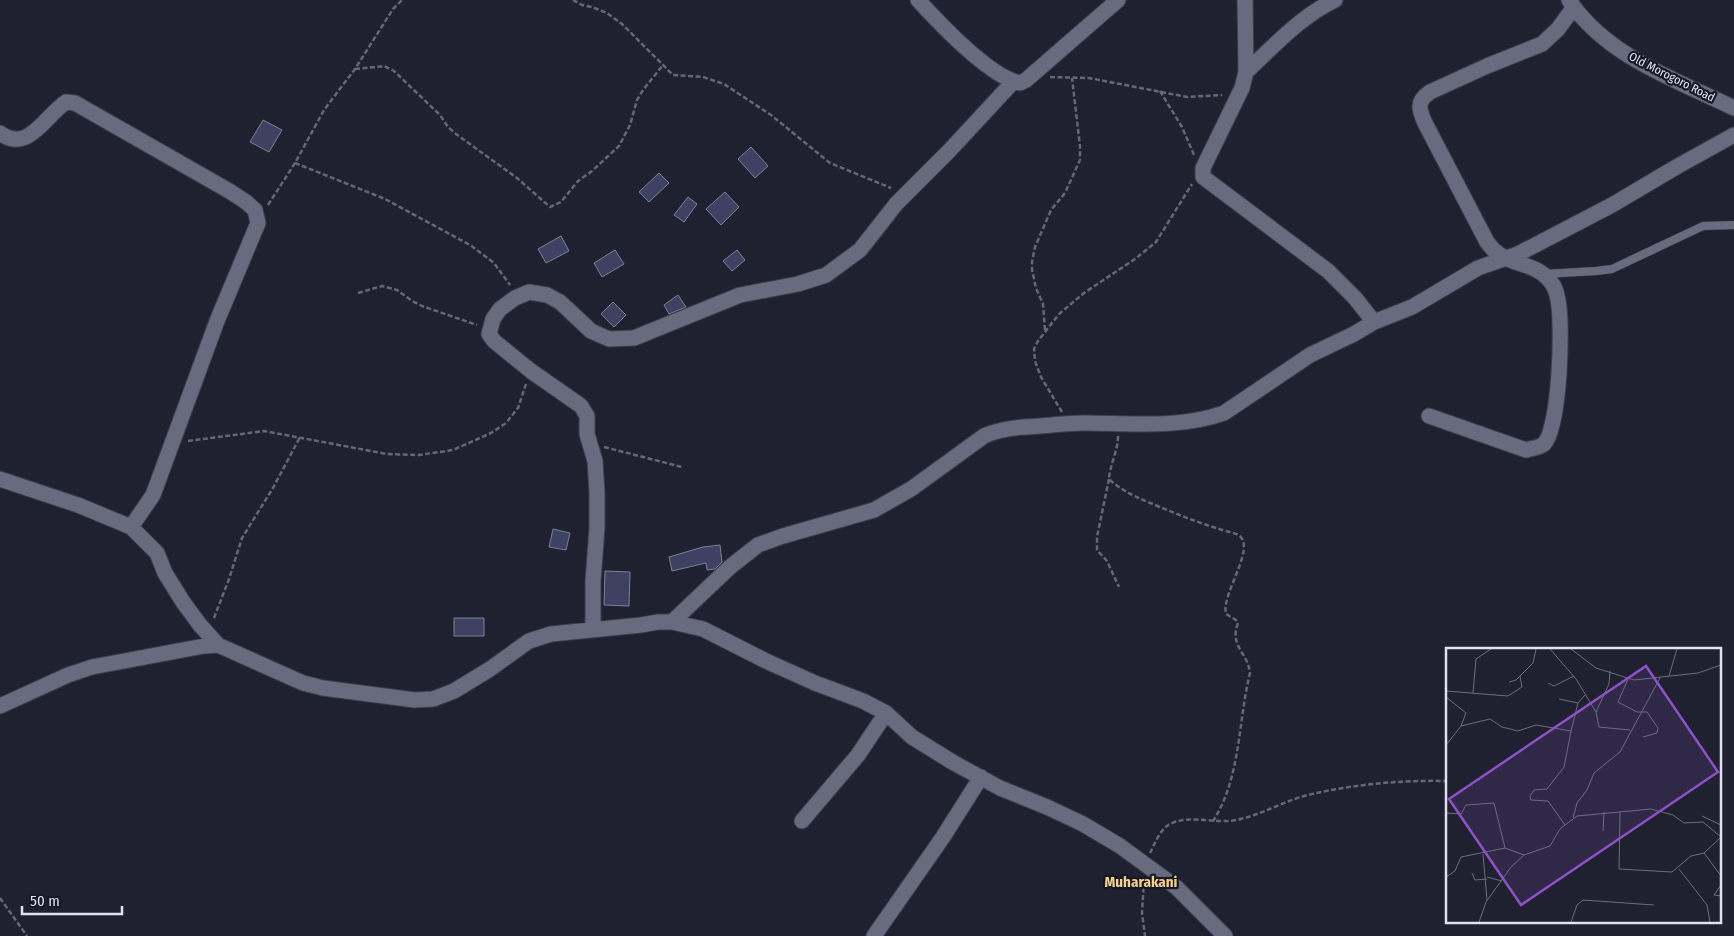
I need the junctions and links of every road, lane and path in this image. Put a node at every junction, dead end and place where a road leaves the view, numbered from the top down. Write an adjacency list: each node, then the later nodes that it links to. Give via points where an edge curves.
1 (402, 0): 9 (path)
2 (573, 0): 8 (path, via 606,13 622,24)
3 (918, 0): 12 (street, via 983,62 1004,77)
4 (1118, 0): 12 (street)
5 (1245, 0): 10 (street)
6 (1335, 0): 10 (street, via 1298,24)
7 (1572, 4): 15 (street, Old Morogoro Road, via 1602,37 1620,50); 23 (street, via 1554,33 1542,44 1430,92 1423,96 1419,105 1419,111 1487,242)
8 (663, 65): 9 (path, via 637,100 630,125 619,146 578,180 553,207 546,205 517,178 456,134 394,71 384,66); 20 (path, via 673,75 703,77 724,84 771,115 830,163)
9 (356, 69): 18 (path, via 324,110)
10 (1246, 72): 13 (street)
11 (1072, 78): 12 (path); 14 (path); 29 (path, via 1080,160 1065,193 1051,210 1035,246 1032,262)
12 (1020, 81): 20 (street)
13 (1242, 88): 14 (path, via 1207,97 1187,97); 19 (street)
14 (1160, 91): 19 (path, via 1190,142)
15 (1734, 108)
16 (0, 133): 21 (street, via 18,141 30,136 66,102 75,104 231,192 255,210)
17 (1734, 135): 23 (street, via 1612,205)
18 (295, 162): 21 (path); 26 (path, via 385,199 470,245 494,263 511,285)
19 (1201, 174): 27 (street, via 1328,271); 29 (path, via 1156,242 1084,293 1059,314)
20 (907, 194): 26 (street, via 860,250 826,275 740,296 634,338 609,338 592,331 548,295 529,292)
21 (258, 223): 36 (street, via 217,321)
22 (1734, 225): 24 (lane, via 1703,226 1612,269)
23 (1505, 258): 24 (street); 27 (street, via 1478,268 1412,307)
24 (1544, 274): 31 (street, via 1553,284 1558,299 1561,332 1552,426 1544,443 1526,450)
25 (358, 293): 28 (path, via 382,286 397,290 422,306)
26 (515, 298): 28 (street, via 500,310)
27 (1374, 322): 33 (street, via 1310,354 1224,413 1190,422)
28 (490, 329): 30 (street, via 494,341)
29 (1045, 332): 32 (path, via 1034,349 1035,361)
30 (531, 371): 34 (path, via 518,408 506,423 453,450 419,455 387,454); 35 (street, via 581,406 587,416)
31 (1429, 416)
32 (1068, 424): 33 (street); 42 (street, via 996,431 874,510 758,545)
33 (1118, 425): 39 (path)
34 (300, 437): 36 (path, via 264,431); 44 (path, via 242,538)
35 (588, 442): 37 (path); 43 (street, via 596,461 597,493)
36 (172, 444): 40 (street, via 153,495)
37 (682, 467)
38 (0, 479): 40 (street)
39 (1109, 479): 41 (path, via 1097,550 1107,561); 50 (path, via 1126,492 1181,516 1240,536 1244,543 1225,611 1238,623 1236,642 1250,673 1227,792)
40 (131, 527): 44 (street, via 157,553 183,602)
41 (1118, 587)
42 (672, 622): 43 (street); 47 (street, via 703,630)
43 (593, 630): 45 (street, via 551,634 529,642 454,691 433,699 415,700 303,683)
44 (208, 634): 45 (street)
45 (218, 645): 46 (street, via 92,667)
46 (0, 706)
47 (886, 713): 48 (street, via 922,744); 51 (street, via 858,755)
48 (981, 777): 52 (street, via 1083,824); 55 (street)
49 (1446, 781): 50 (path, via 1374,783 1306,795 1253,817)
50 (1213, 821): 52 (path, via 1171,823 1156,841)
51 (802, 822)
52 (1146, 864): 56 (path, via 1142,913); 57 (street, via 1176,887)
53 (0, 898): 54 (path)
54 (27, 936)
55 (874, 936)
56 (1145, 936)
57 (1225, 936)

